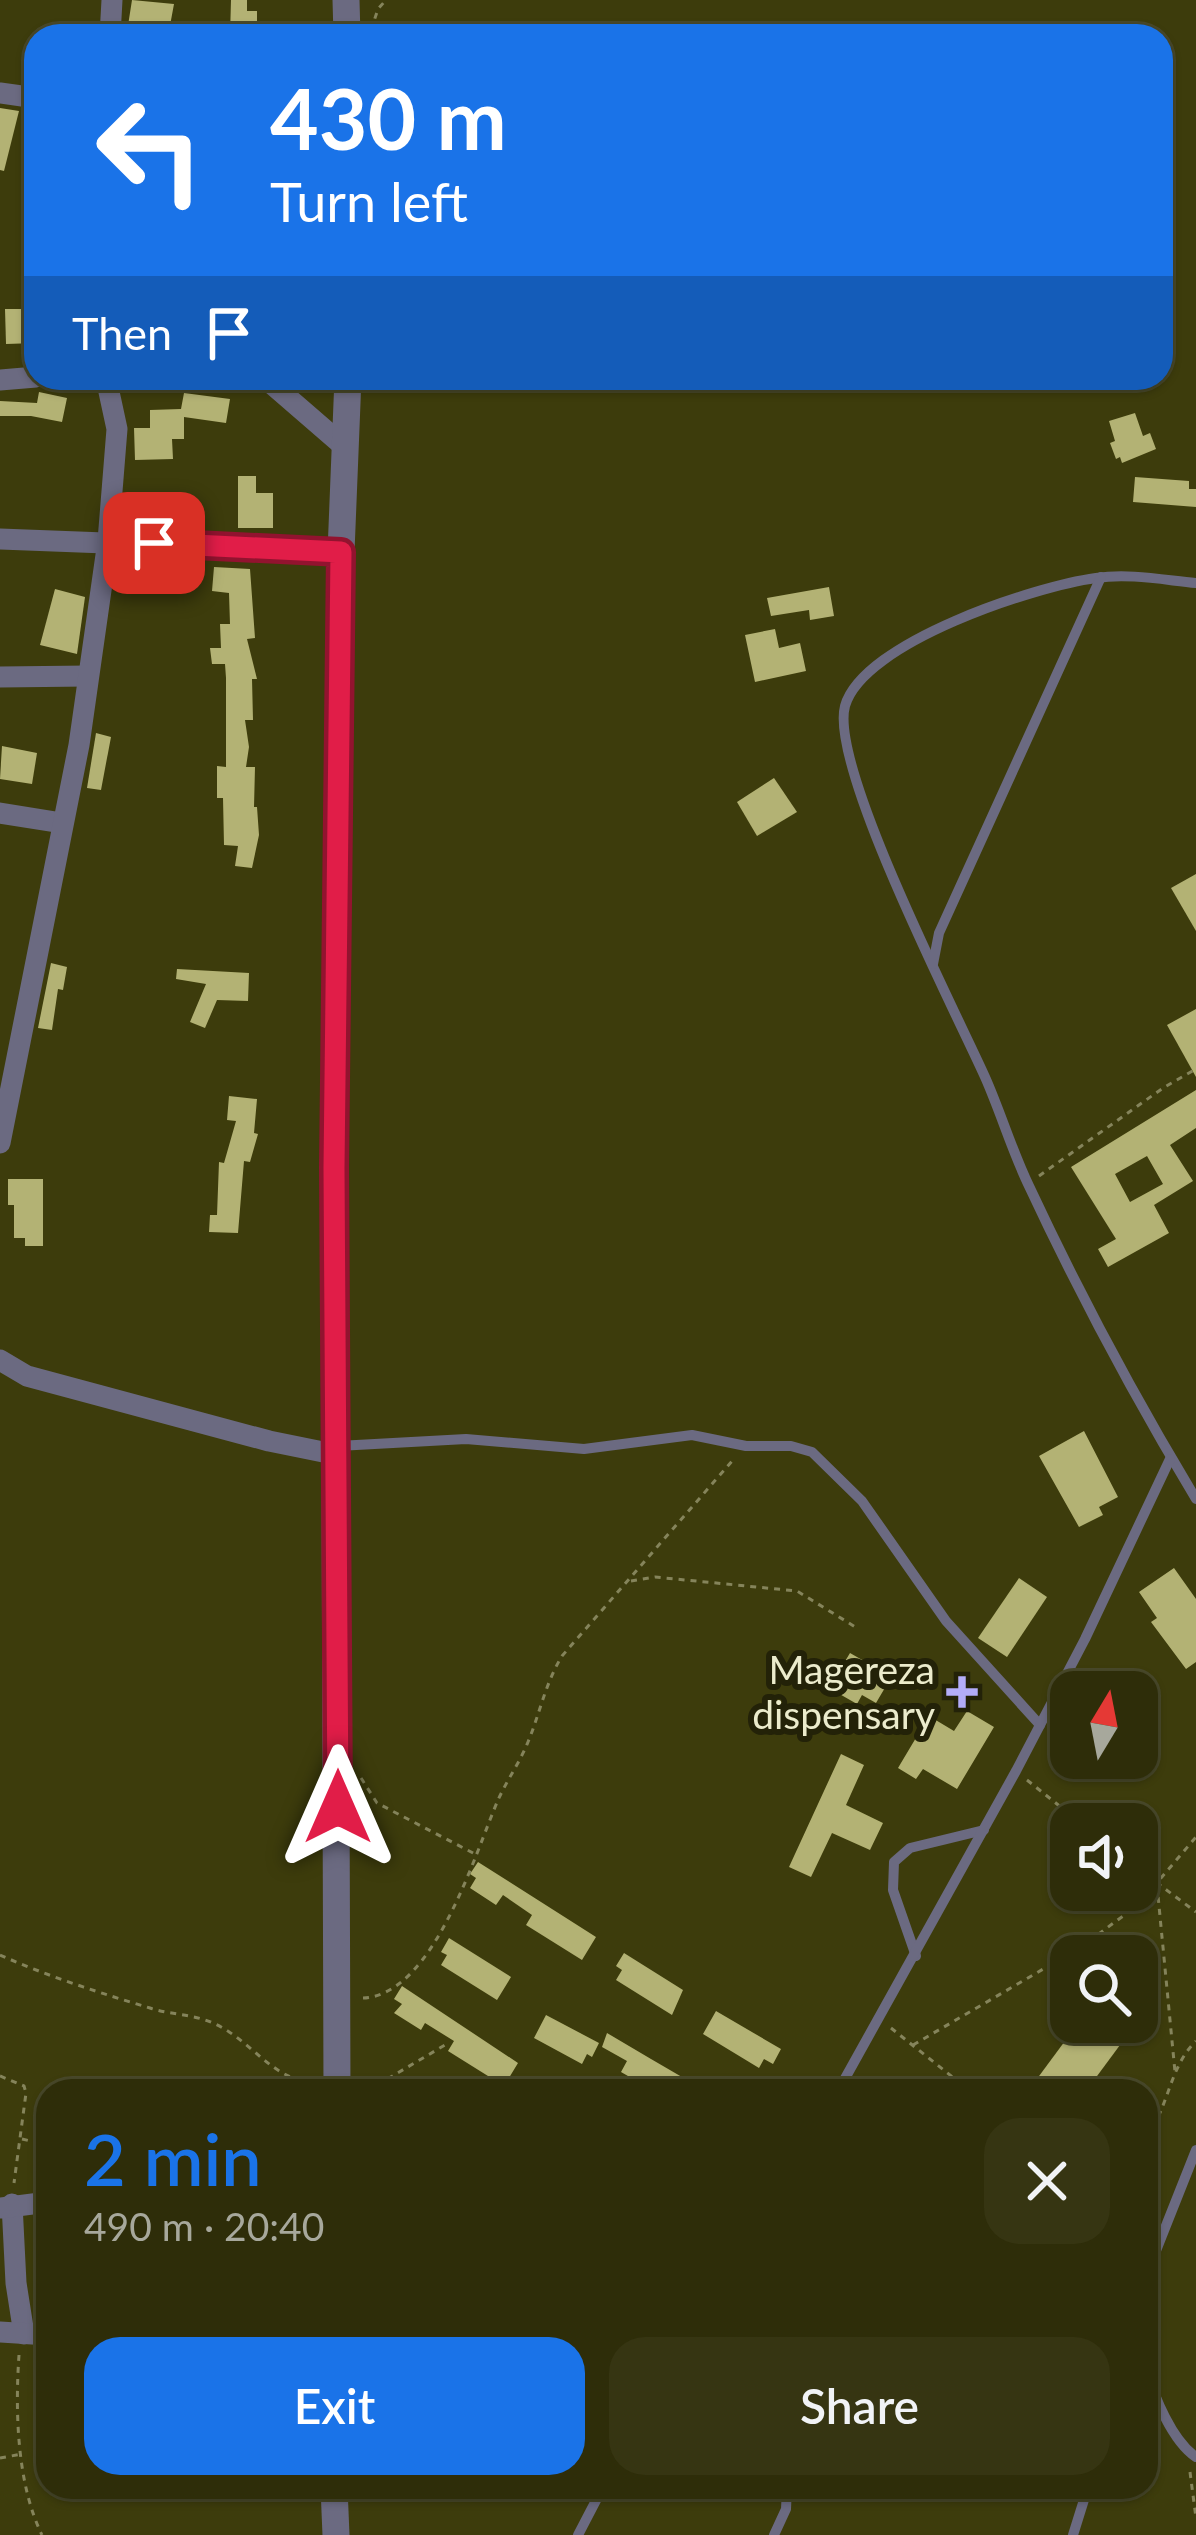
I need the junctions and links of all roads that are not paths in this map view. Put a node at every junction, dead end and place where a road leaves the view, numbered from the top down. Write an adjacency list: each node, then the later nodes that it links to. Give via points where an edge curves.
1 (109, 390): 6 (street, via 117,429)
2 (279, 390): 4 (street)
3 (348, 390): 4 (street)
4 (347, 449): 7 (street)
5 (0, 539): 6 (street)
6 (108, 541): 7 (street); 10 (street)
7 (341, 552): 17 (street)
8 (1101, 577): 9 (lane); 14 (lane, via 945,920); 14 (lane, via 992,603 901,649 863,675 847,699 842,718 852,769)
9 (1196, 584)
10 (88, 676): 11 (street); 13 (street)
11 (0, 677)
12 (0, 813): 13 (street)
13 (62, 823): 15 (street)
14 (933, 968): 18 (lane, via 1028,1184)
15 (0, 1143)
16 (0, 1360): 17 (street, via 28,1376 269,1442)
17 (338, 1450): 20 (lane, via 466,1439 584,1449 682,1435 802,1448 826,1462 877,1521 946,1621); 23 (street)
18 (1170, 1459): 19 (lane); 20 (lane)
19 (1196, 1499)
20 (1040, 1725): 21 (lane)
21 (984, 1830): 22 (lane); 22 (lane, via 896,1858 892,1890)
22 (916, 1956): 24 (lane)
23 (337, 2079)
24 (845, 2079)
25 (1196, 2150): 28 (lane)
26 (36, 2203): 27 (street)
27 (6, 2206): 30 (street)
28 (1158, 2246)
29 (0, 2332): 30 (street)
30 (24, 2334): 31 (street)
31 (36, 2334)
32 (1158, 2392): 33 (lane)
33 (1191, 2454)
34 (334, 2499): 38 (street)
35 (597, 2499): 39 (lane)
36 (786, 2499): 40 (lane)
37 (1084, 2499): 41 (lane)
38 (336, 2535)
39 (578, 2535)
40 (774, 2535)
41 (1073, 2535)

